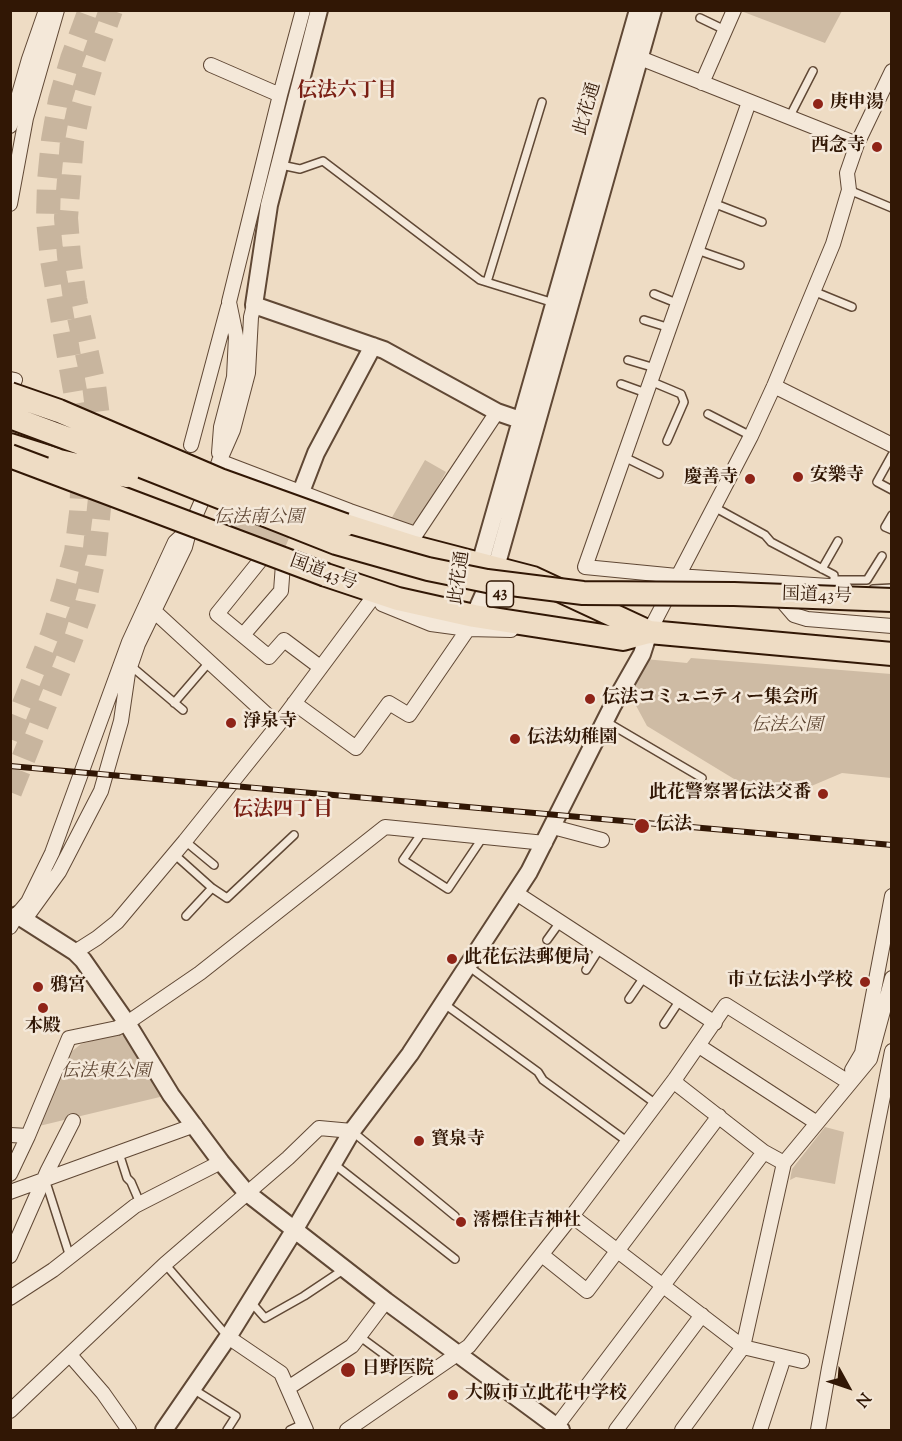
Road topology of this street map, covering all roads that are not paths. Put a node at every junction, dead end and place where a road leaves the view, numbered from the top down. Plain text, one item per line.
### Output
1 (46, 10) edge
2 (57, 10) edge
3 (303, 10) edge
4 (319, 10) edge
5 (638, 10) edge
6 (653, 10) edge
7 (734, 10) edge
8 (700, 18) dead end
9 (725, 30) junction
10 (632, 55) junction
11 (211, 65) dead end
12 (813, 72) dead end
13 (891, 72) edge
14 (702, 83) junction
15 (887, 93) edge
16 (280, 94) junction
17 (542, 102) dead end
18 (749, 102) junction
19 (790, 116) junction
20 (10, 126) edge
21 (857, 144) junction
22 (280, 164) junction
23 (849, 190) junction
24 (713, 203) junction
25 (10, 204) edge
26 (891, 208) edge
27 (762, 222) dead end
28 (697, 250) junction
29 (740, 265) dead end
30 (486, 282) junction
31 (813, 291) junction
32 (654, 294) dead end
33 (229, 302) junction
34 (554, 303) junction
35 (679, 304) junction
36 (254, 305) junction
37 (852, 307) dead end
38 (644, 320) dead end
39 (670, 328) junction
40 (373, 346) junction
41 (628, 360) dead end
42 (650, 381) junction
43 (12, 384) edge
44 (621, 384) dead end
45 (774, 386) junction
46 (10, 405) edge
47 (497, 412) junction
48 (708, 414) dead end
49 (10, 417) edge
50 (528, 423) junction
51 (10, 433) edge
52 (751, 436) junction
53 (668, 441) dead end
54 (10, 445) edge
55 (191, 445) dead end
56 (891, 445) edge
57 (891, 455) edge
58 (10, 456) edge
59 (624, 457) junction
60 (219, 461) junction
61 (129, 469) junction
62 (659, 474) dead end
63 (891, 490) edge
64 (301, 492) junction
65 (714, 507) junction
66 (891, 515) edge
67 (190, 528) junction
68 (891, 530) edge
69 (838, 541) dead end
70 (882, 556) dead end
71 (263, 557) junction
72 (283, 564) junction
73 (488, 566) junction
74 (822, 568) junction
75 (677, 576) junction
76 (767, 583) junction
77 (838, 585) junction
78 (891, 588) edge
79 (370, 600) junction
80 (891, 600) edge
81 (154, 611) junction
82 (891, 614) edge
83 (471, 623) junction
84 (891, 626) edge
85 (649, 633) junction
86 (243, 635) junction
87 (891, 654) edge
88 (131, 666) junction
89 (205, 667) dead end
90 (320, 667) junction
91 (174, 703) junction
92 (294, 703) junction
93 (183, 710) dead end
94 (605, 721) junction
95 (278, 725) junction
96 (702, 778) dead end
97 (553, 827) junction
98 (423, 831) junction
99 (294, 835) dead end
100 (483, 837) junction
101 (602, 840) dead end
102 (185, 841) junction
103 (545, 843) junction
104 (174, 854) junction
105 (214, 865) dead end
106 (212, 888) junction
107 (516, 893) junction
108 (891, 896) edge
109 (186, 916) dead end
110 (15, 917) edge
111 (560, 922) junction
112 (547, 940) dead end
113 (600, 948) junction
114 (75, 952) junction
115 (468, 966) junction
116 (586, 970) dead end
117 (644, 977) junction
118 (891, 978) edge
119 (629, 999) dead end
120 (680, 1000) junction
121 (443, 1003) junction
122 (127, 1023) junction
123 (715, 1023) junction
124 (664, 1024) dead end
125 (699, 1046) junction
126 (891, 1051) edge
127 (675, 1079) junction
128 (854, 1079) junction
129 (656, 1104) junction
130 (719, 1116) junction
131 (73, 1122) dead end
132 (817, 1123) junction
133 (195, 1125) junction
134 (352, 1131) junction
135 (10, 1135) edge
136 (28, 1136) junction
137 (628, 1142) junction
138 (764, 1152) junction
139 (119, 1153) junction
140 (221, 1162) junction
141 (333, 1163) junction
142 (784, 1163) junction
143 (10, 1174) edge
144 (45, 1179) junction
145 (10, 1192) edge
146 (246, 1192) junction
147 (140, 1203) junction
148 (455, 1216) dead end
149 (572, 1216) junction
150 (295, 1229) junction
151 (618, 1251) junction
152 (542, 1255) junction
153 (10, 1256) edge
154 (70, 1257) junction
155 (455, 1259) dead end
156 (165, 1264) junction
157 (345, 1269) junction
158 (662, 1285) junction
159 (10, 1298) edge
160 (250, 1300) junction
161 (386, 1300) junction
162 (702, 1316) junction
163 (359, 1336) junction
164 (228, 1337) junction
165 (743, 1347) junction
166 (458, 1354) junction
167 (70, 1356) junction
168 (784, 1357) junction
169 (393, 1361) dead end
170 (802, 1361) dead end
171 (288, 1388) junction
172 (193, 1389) junction
173 (10, 1411) edge
174 (299, 1428) edge
175 (559, 1429) edge
176 (129, 1431) edge
177 (164, 1431) edge
178 (227, 1431) edge
179 (347, 1431) edge
180 (616, 1431) edge
181 (682, 1431) edge
182 (760, 1431) edge
183 (818, 1431) edge

1 - 20 street
2 - 25 street
3 - 16 street
4 - 22 street
5 - 10 street, 此花通
6 - 10 street, 此花通
7 - 9 street
8 - 9 lane
9 - 14 street
10 - 14 street
10 - 34 street, 此花通
10 - 50 street, 此花通
11 - 16 street
12 - 19 lane
13 - 15 street
14 - 18 street
15 - 21 street
16 - 33 street
17 - 30 lane
18 - 19 street
18 - 24 street
19 - 21 street
21 - 23 street
22 - 30 lane
22 - 36 street
23 - 26 lane
23 - 31 street
24 - 27 lane
24 - 28 street
28 - 29 lane
28 - 35 street
30 - 34 lane
31 - 37 lane
31 - 45 street
32 - 35 lane
33 - 55 street
33 - 60 street
34 - 50 street, 此花通
35 - 39 street
36 - 40 street
36 - 60 street
38 - 39 lane
39 - 42 street
40 - 47 street
40 - 64 street
41 - 42 lane
42 - 44 lane
42 - 53 lane
42 - 59 street
43 - 73 highway, 国道43号 / 43, bridge
45 - 52 street
45 - 56 street
46 - 61 highway, 43, bridge
47 - 50 street
47 - 64 street
48 - 52 lane
49 - 61 highway, 国道43号 / 43, bridge
50 - 73 street, 此花通
51 - 61 highway, 国道43号 / 43, bridge
52 - 65 street
54 - 61 highway, bridge
57 - 63 lane
58 - 83 highway, 国道43号 / 43, bridge
59 - 62 lane
59 - 75 street
60 - 64 street
60 - 67 street
61 - 80 highway, 国道43号 / 43, bridge
61 - 82 highway, 国道43号 / 43
65 - 74 lane
65 - 75 street
66 - 68 lane
67 - 71 street
67 - 81 street
67 - 110 street
69 - 74 lane
70 - 77 lane
71 - 72 street
71 - 86 street
72 - 79 street
72 - 86 street
73 - 83 street, 此花通
73 - 85 highway, 国道43号 / 43
74 - 77 lane
75 - 76 street
75 - 85 street
76 - 77 street
76 - 84 street
77 - 78 lane
79 - 83 street
79 - 90 street
81 - 88 street
81 - 95 street
83 - 85 highway, 国道43号 / 43
83 - 92 street
85 - 87 highway, 国道43号 / 43
85 - 94 street
86 - 90 street
88 - 91 lane
88 - 110 street
89 - 91 lane
90 - 92 street
91 - 93 lane
92 - 95 street
94 - 96 lane
94 - 97 street
95 - 102 street
97 - 101 street
97 - 103 street
98 - 100 street
98 - 100 lane
98 - 122 street
99 - 106 lane
100 - 103 street
102 - 104 street
102 - 105 lane
103 - 107 street
104 - 106 lane
104 - 114 street
106 - 109 lane
107 - 111 street
107 - 115 street
108 - 128 street
110 - 114 street
111 - 112 lane
111 - 113 street
113 - 116 lane
113 - 117 street
114 - 122 street
115 - 121 street
115 - 129 lane
117 - 119 lane
117 - 120 street
118 - 128 street
120 - 123 street
120 - 124 lane
121 - 134 street
121 - 137 lane
122 - 133 street
122 - 136 street
123 - 125 street
123 - 128 street
125 - 127 street
125 - 132 street
126 - 183 street
127 - 129 street
127 - 130 street
128 - 132 street
129 - 137 street
130 - 138 street
130 - 151 street
131 - 144 street
132 - 142 street
133 - 139 street
133 - 140 street
134 - 141 street
134 - 146 street
134 - 148 lane
135 - 136 street
136 - 143 street
137 - 149 street
138 - 142 street
138 - 158 street
139 - 144 street
139 - 147 lane
140 - 146 street
140 - 147 street
141 - 150 street
141 - 155 lane
142 - 165 street
144 - 145 street
144 - 153 street
144 - 154 lane
146 - 150 street
146 - 156 street
147 - 154 street
149 - 151 street
149 - 152 street
150 - 157 street
150 - 160 street
151 - 152 street
151 - 158 street
152 - 166 street
154 - 159 street
156 - 164 lane
156 - 167 street
157 - 160 lane
157 - 161 street
158 - 162 street
158 - 175 street
160 - 164 street
161 - 163 street
161 - 166 street
162 - 165 street
162 - 180 street
163 - 169 lane
163 - 171 street
164 - 171 street
164 - 172 street
165 - 168 street
165 - 181 street
166 - 175 street
166 - 179 street
167 - 173 street
167 - 176 street
168 - 170 street
168 - 182 street
171 - 174 street
172 - 177 street
172 - 178 lane

